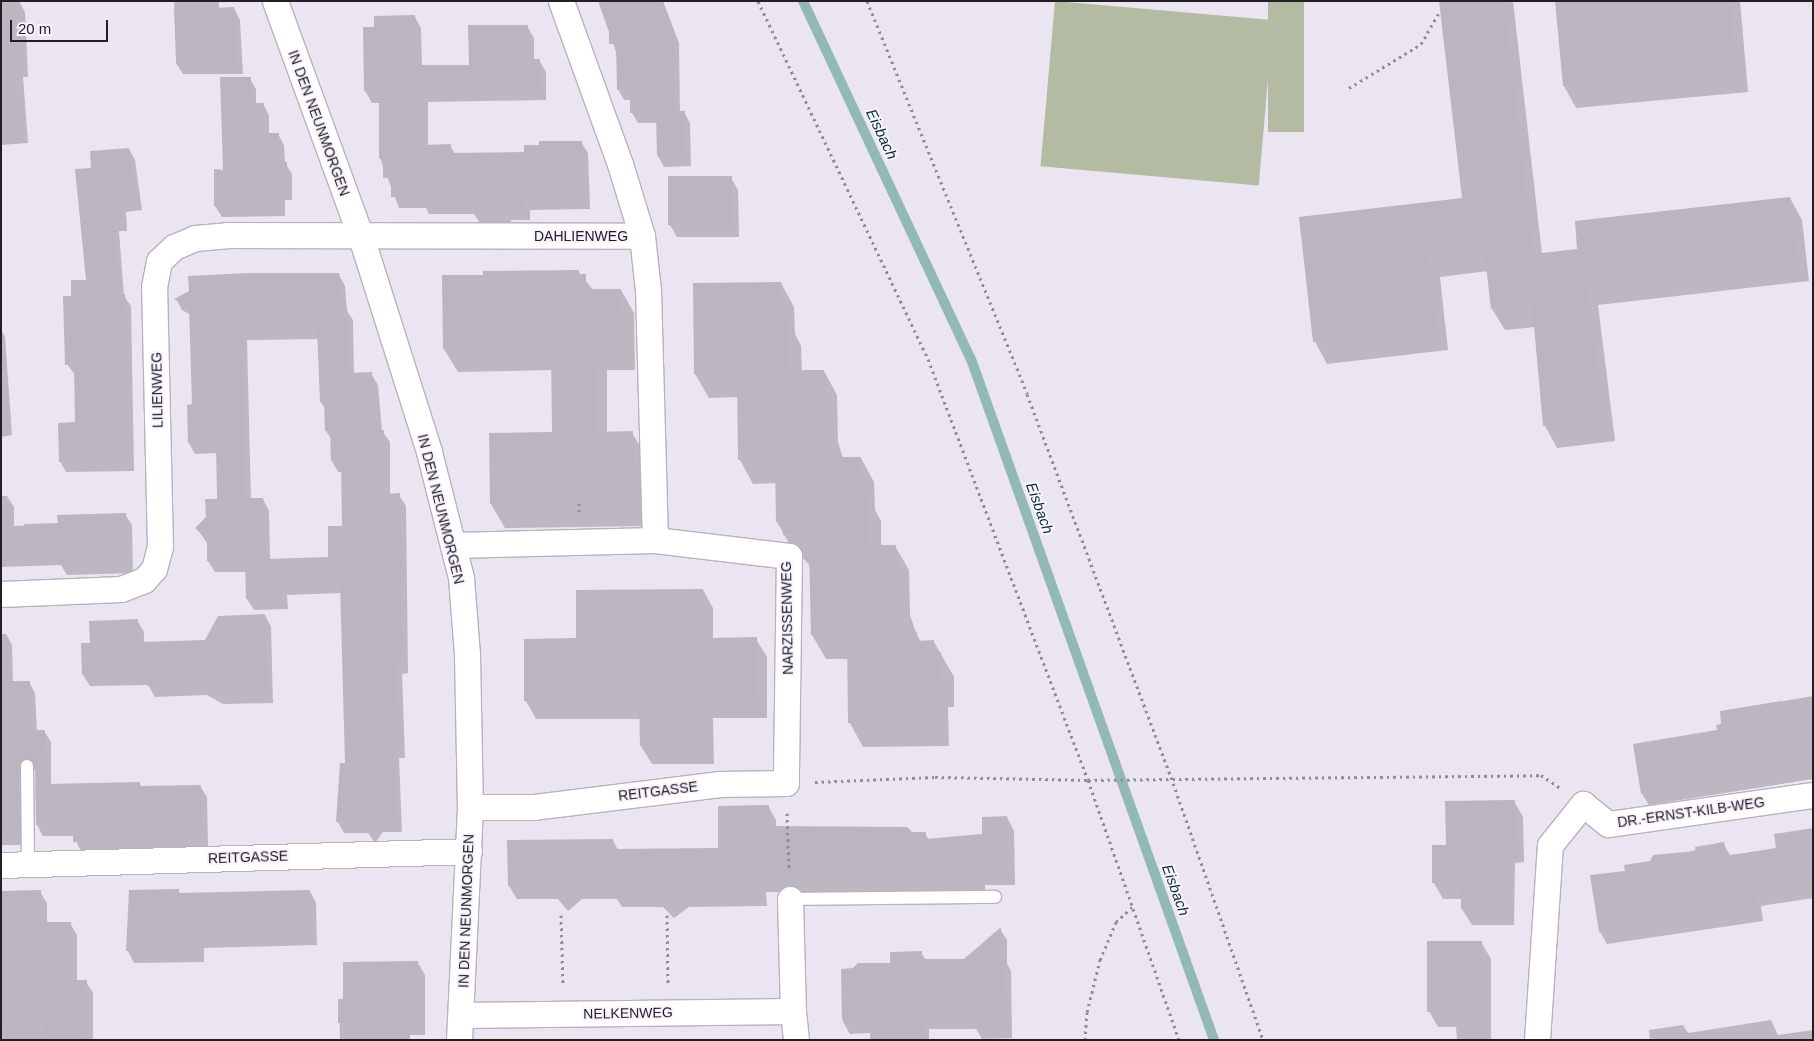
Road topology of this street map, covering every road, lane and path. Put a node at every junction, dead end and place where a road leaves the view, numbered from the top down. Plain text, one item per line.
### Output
1 (275, 1) edge
2 (561, 1) edge
3 (758, 1) edge
4 (867, 1) edge
5 (1440, 11) dead end
6 (1349, 88) dead end
7 (642, 236) junction
8 (361, 237) junction
9 (655, 540) junction
10 (453, 545) junction
11 (1, 594) edge
12 (27, 766) dead end
13 (1171, 777) junction
14 (1088, 780) junction
15 (786, 783) junction
16 (1813, 794) edge
17 (1583, 804) junction
18 (470, 807) junction
19 (469, 851) junction
20 (28, 864) junction
21 (1, 865) edge
22 (995, 897) dead end
23 (790, 899) junction
24 (1132, 907) junction
25 (561, 915) dead end
26 (667, 915) dead end
27 (793, 1011) junction
28 (669, 1013) junction
29 (564, 1014) junction
30 (462, 1015) junction
31 (459, 1040) edge
32 (796, 1040) edge
33 (1085, 1040) edge
34 (1179, 1040) edge
35 (1263, 1040) edge
36 (1537, 1040) edge

1 - 8 street, IN DEN NEUNMORGEN
2 - 7 street, DAHLIENWEG
3 - 14 path
4 - 13 path
5 - 6 path
7 - 8 street, DAHLIENWEG
7 - 9 street
8 - 10 street, IN DEN NEUNMORGEN
8 - 11 street, LILIENWEG
9 - 10 street, NARZISSENWEG
9 - 15 street, NARZISSENWEG
10 - 18 street, IN DEN NEUNMORGEN
12 - 20 lane
13 - 14 path
13 - 17 path
13 - 35 path
14 - 15 path
14 - 24 path
15 - 18 street, REITGASSE
15 - 23 path
16 - 17 street, DR.-ERNST-KILB-WEG
17 - 36 street
18 - 19 street, IN DEN NEUNMORGEN
19 - 20 street, REITGASSE
19 - 30 street, IN DEN NEUNMORGEN
20 - 21 street, REITGASSE
22 - 23 lane
23 - 27 street
24 - 33 path
24 - 34 path
25 - 29 path
26 - 28 path
27 - 28 street, NELKENWEG
27 - 32 street
28 - 29 street, NELKENWEG
29 - 30 street, NELKENWEG
30 - 31 street, IN DEN NEUNMORGEN

